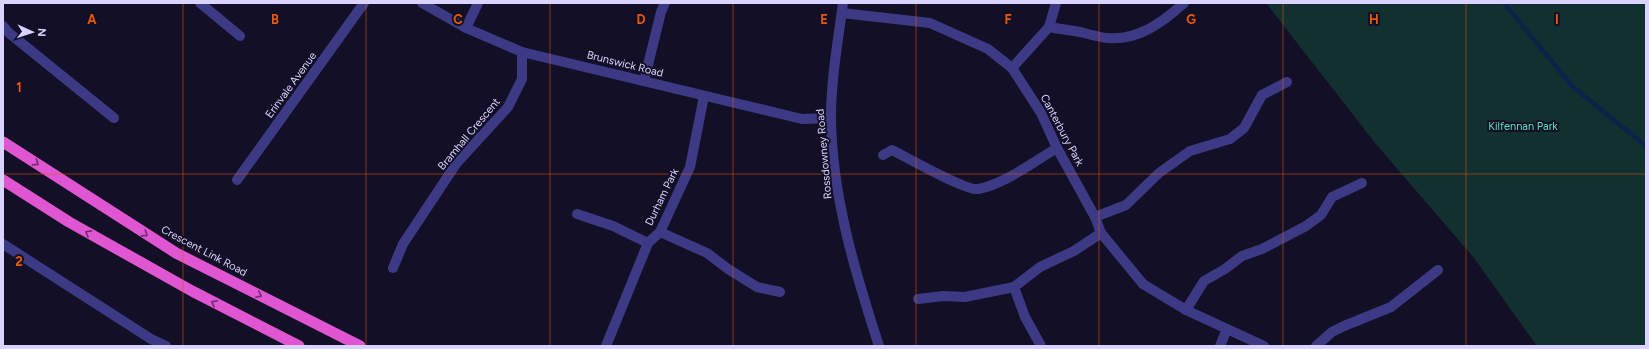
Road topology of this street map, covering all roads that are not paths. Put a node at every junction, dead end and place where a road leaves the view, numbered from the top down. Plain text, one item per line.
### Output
1 (200, 3) edge
2 (364, 3) edge
3 (422, 3) edge
4 (478, 3) edge
5 (665, 3) edge
6 (1056, 3) edge
7 (1184, 3) edge
8 (842, 8) edge
9 (3, 26) edge
10 (1049, 27) junction
11 (466, 28) junction
12 (240, 36) dead end
13 (522, 52) junction
14 (1012, 68) junction
15 (644, 81) junction
16 (1287, 82) dead end
17 (704, 96) junction
18 (114, 118) dead end
19 (831, 118) junction
20 (3, 142) edge
21 (1057, 148) junction
22 (883, 155) dead end
23 (3, 180) edge
24 (237, 180) dead end
25 (1362, 183) dead end
26 (577, 214) dead end
27 (1095, 217) junction
28 (660, 232) junction
29 (1101, 233) junction
30 (648, 243) junction
31 (3, 244) edge
32 (394, 268) dead end
33 (1438, 270) dead end
34 (1014, 287) junction
35 (780, 292) dead end
36 (918, 299) dead end
37 (1186, 310) junction
38 (1227, 329) junction
39 (148, 342) edge
40 (166, 346) edge
41 (299, 346) edge
42 (360, 346) edge
43 (606, 346) edge
44 (879, 346) edge
45 (1041, 346) edge
46 (1220, 346) edge
47 (1264, 346) edge
48 (1316, 346) edge

1 - 12 street
2 - 24 street, Erinvale Avenue
3 - 11 street, Brunswick Road
4 - 11 street
5 - 15 street
6 - 10 street
7 - 10 street
8 - 14 street, Canterbury Park
8 - 19 street, Rossdowney Road
9 - 18 street
10 - 14 street
11 - 13 street, Brunswick Road
13 - 15 street, Brunswick Road
13 - 32 street, Bramhall Crescent
14 - 21 street, Canterbury Park
15 - 17 street, Brunswick Road
16 - 27 street
17 - 19 street, Brunswick Road
17 - 28 street, Durham Park
19 - 44 street, Rossdowney Road
20 -> 42 highway, Crescent Link Road
21 - 22 street
21 - 27 street, Canterbury Park
41 -> 23 highway
25 - 37 street
26 - 30 street
27 - 29 street, Canterbury Park
28 - 30 street, Durham Park
28 - 35 street
29 - 34 street
29 - 37 street, Canterbury Park
30 - 43 street, Durham Park
31 - 39 street
33 - 48 street
34 - 36 street
34 - 45 street
37 - 38 street, Canterbury Park
38 - 46 street
38 - 47 street, Canterbury Park
39 - 40 street

